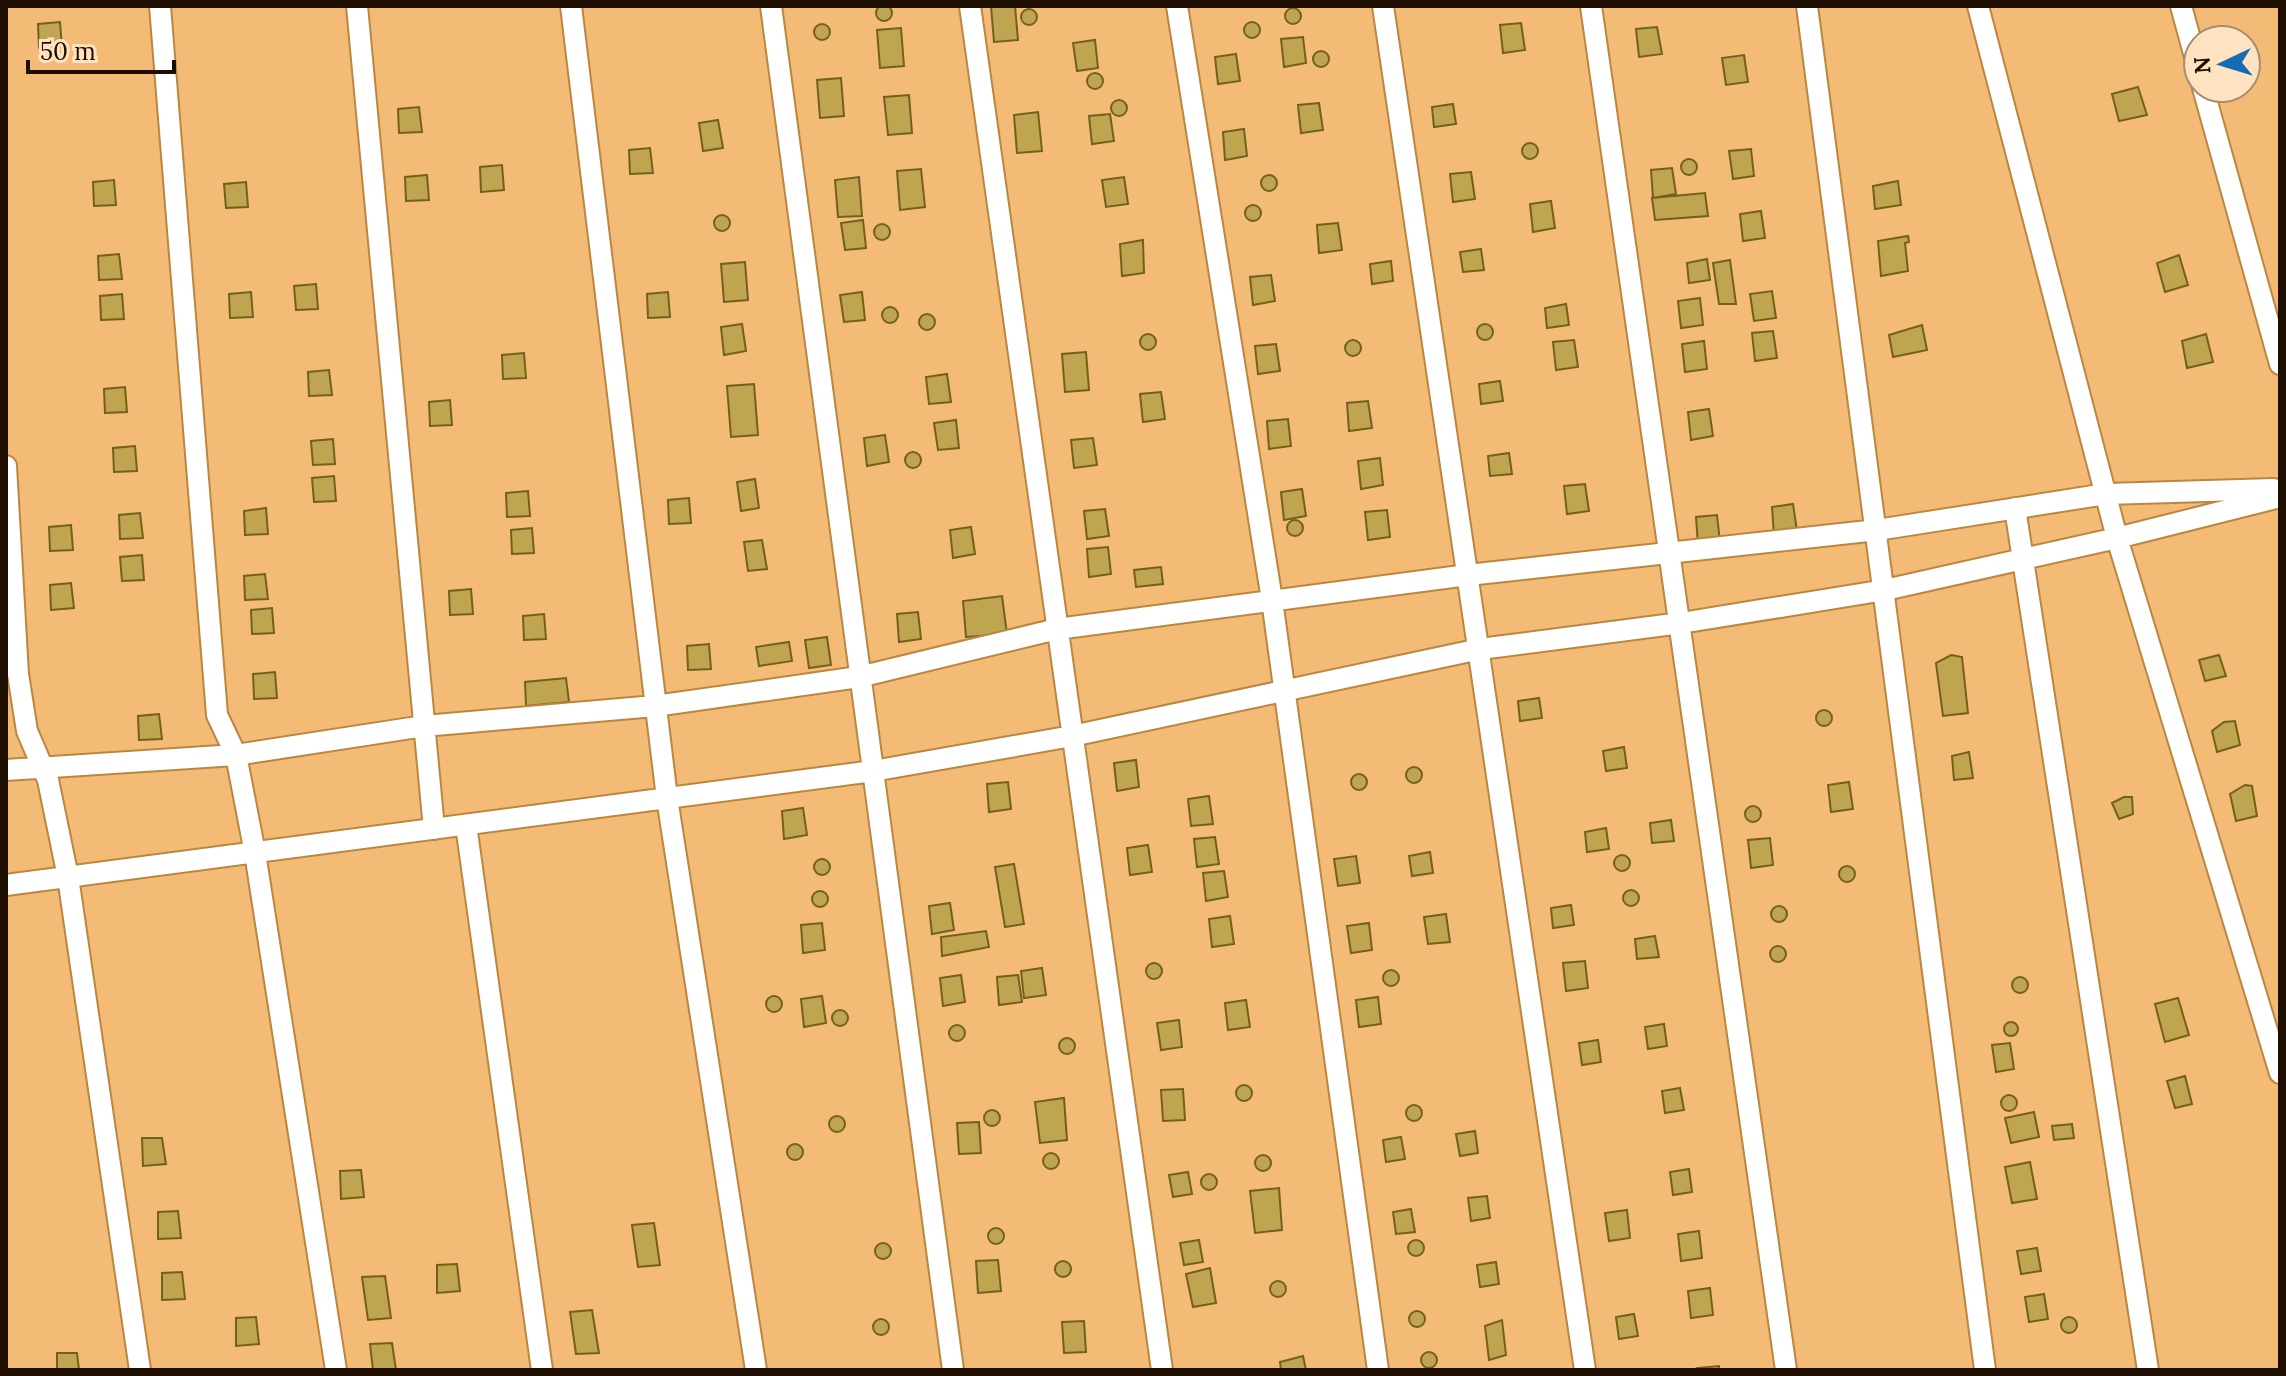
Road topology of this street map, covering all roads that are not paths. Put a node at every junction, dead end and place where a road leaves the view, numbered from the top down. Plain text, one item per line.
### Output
1 (160, 6) edge
2 (357, 6) edge
3 (571, 6) edge
4 (771, 6) edge
5 (970, 6) edge
6 (1177, 6) edge
7 (1383, 6) edge
8 (1591, 6) edge
9 (1807, 6) edge
10 (1978, 6) edge
11 (2207, 104) edge
12 (2280, 364) edge
13 (6, 466) edge
14 (2280, 489) edge
15 (2106, 494) junction
16 (2280, 497) edge
17 (2015, 508) junction
18 (1877, 530) junction
19 (2117, 538) junction
20 (1670, 551) junction
21 (2021, 558) junction
22 (1468, 575) junction
23 (1885, 590) junction
24 (1272, 600) junction
25 (1681, 623) junction
26 (1057, 629) junction
27 (1480, 649) junction
28 (859, 677) junction
29 (1285, 690) junction
30 (655, 706) junction
31 (424, 726) junction
32 (1072, 736) junction
33 (236, 755) junction
34 (43, 768) junction
35 (6, 770) edge
36 (873, 771) junction
37 (667, 798) junction
38 (466, 825) junction
39 (434, 829) junction
40 (255, 853) junction
41 (68, 877) junction
42 (6, 885) edge
43 (2280, 1073) edge
44 (140, 1370) edge
45 (336, 1370) edge
46 (542, 1370) edge
47 (756, 1370) edge
48 (953, 1370) edge
49 (1162, 1370) edge
50 (1378, 1370) edge
51 (1585, 1370) edge
52 (1786, 1370) edge
53 (1985, 1370) edge
54 (2148, 1370) edge

1 - 33 street
2 - 31 street
3 - 30 street
4 - 28 street
5 - 26 street
6 - 24 street
7 - 22 street
8 - 20 street
9 - 18 street
10 - 15 street
11 - 12 street
13 - 34 street
14 - 15 street
15 - 17 street
15 - 19 street
16 - 19 street
17 - 18 street
17 - 21 street
18 - 20 street
18 - 23 street
19 - 21 street
19 - 43 street
20 - 22 street
20 - 25 street
21 - 23 street
21 - 54 street
22 - 24 street
22 - 27 street
23 - 25 street
23 - 53 street
24 - 26 street
24 - 29 street
25 - 27 street
25 - 52 street
26 - 28 street
26 - 32 street
27 - 29 street
27 - 51 street
28 - 30 street
28 - 36 street
29 - 32 street
29 - 50 street
30 - 31 street
30 - 37 street
31 - 33 street
31 - 39 street
32 - 36 street
32 - 49 street
33 - 34 street
33 - 40 street
34 - 35 street
34 - 41 street
36 - 37 street
36 - 48 street
37 - 38 street
37 - 47 street
38 - 39 street
38 - 46 street
39 - 40 street
40 - 41 street
40 - 45 street
41 - 42 street
41 - 44 street

